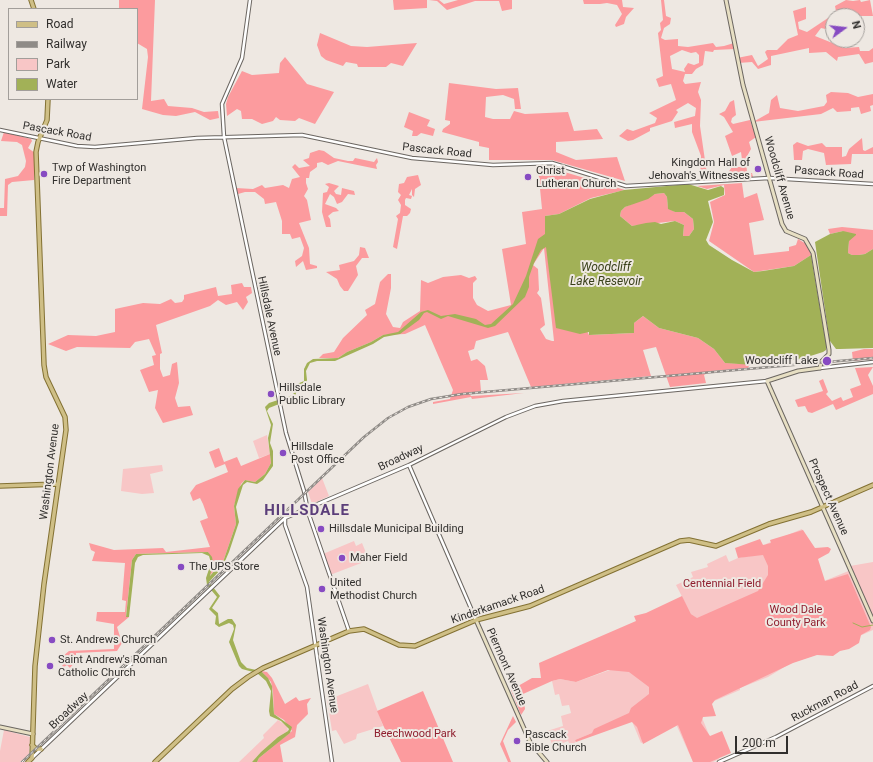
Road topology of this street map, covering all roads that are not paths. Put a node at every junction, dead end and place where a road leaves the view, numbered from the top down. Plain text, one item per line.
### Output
1 (250, 0) edge
2 (726, 0) edge
3 (48, 100) edge
4 (0, 130) edge
5 (224, 137) junction
6 (40, 138) junction
7 (769, 178) junction
8 (873, 184) edge
9 (873, 362) edge
10 (820, 368) junction
11 (767, 381) junction
12 (409, 465) junction
13 (58, 484) junction
14 (873, 485) edge
15 (0, 486) edge
16 (822, 506) junction
17 (308, 508) junction
18 (281, 514) dead end
19 (290, 516) junction
20 (285, 518) junction
21 (279, 523) junction
22 (285, 525) junction
23 (476, 620) junction
24 (873, 621) edge
25 (349, 631) junction
26 (315, 646) junction
27 (873, 686) edge
28 (0, 727) edge
29 (33, 734) junction
30 (32, 745) junction
31 (42, 749) junction
32 (32, 760) edge
33 (28, 762) edge
34 (155, 762) edge
35 (332, 762) edge
36 (547, 762) edge
37 (719, 762) edge

1 - 5 street, Hillsdale Avenue
2 - 7 main road, Woodcliff Avenue
3 - 6 main road, Washington Avenue
4 - 6 street, Pascack Road
5 - 6 street, Pascack Road
5 - 7 street, Pascack Road
5 - 17 street, Hillsdale Avenue
6 - 13 main road, Washington Avenue
7 - 8 street, Pascack Road
7 - 10 main road, Woodcliff Avenue
9 - 10 street, Broadway
10 - 11 main road, Broadway
11 - 12 street, Broadway
11 - 16 main road, Prospect Avenue
12 - 17 street, Broadway
12 - 23 street, Piermont Avenue
13 - 15 main road
13 - 29 main road, Washington Avenue
14 - 16 main road, Kinderkamack Road
16 - 23 main road, Kinderkamack Road
16 - 24 main road, Prospect Avenue
17 - 19 street, Broadway
17 - 25 street, Hillsdale Avenue
18 - 19 street
19 - 20 street, Broadway
20 - 21 street, Broadway
20 - 22 street, Washington Avenue
21 - 22 street
21 - 31 street, Broadway
22 - 26 street, Washington Avenue
23 - 25 main road, Kinderkamack Road
23 - 36 main road, Piermont Avenue
25 - 26 main road, Kinderkamack Road
26 - 34 main road, Kinderkamack Road
26 - 35 street, Washington Avenue
27 - 37 street, Ruckman Road
28 - 29 main road
29 - 30 main road, Washington Avenue
30 - 31 main road
30 - 32 main road, Washington Avenue
31 - 32 street, Broadway
32 - 33 main road, Broadway

